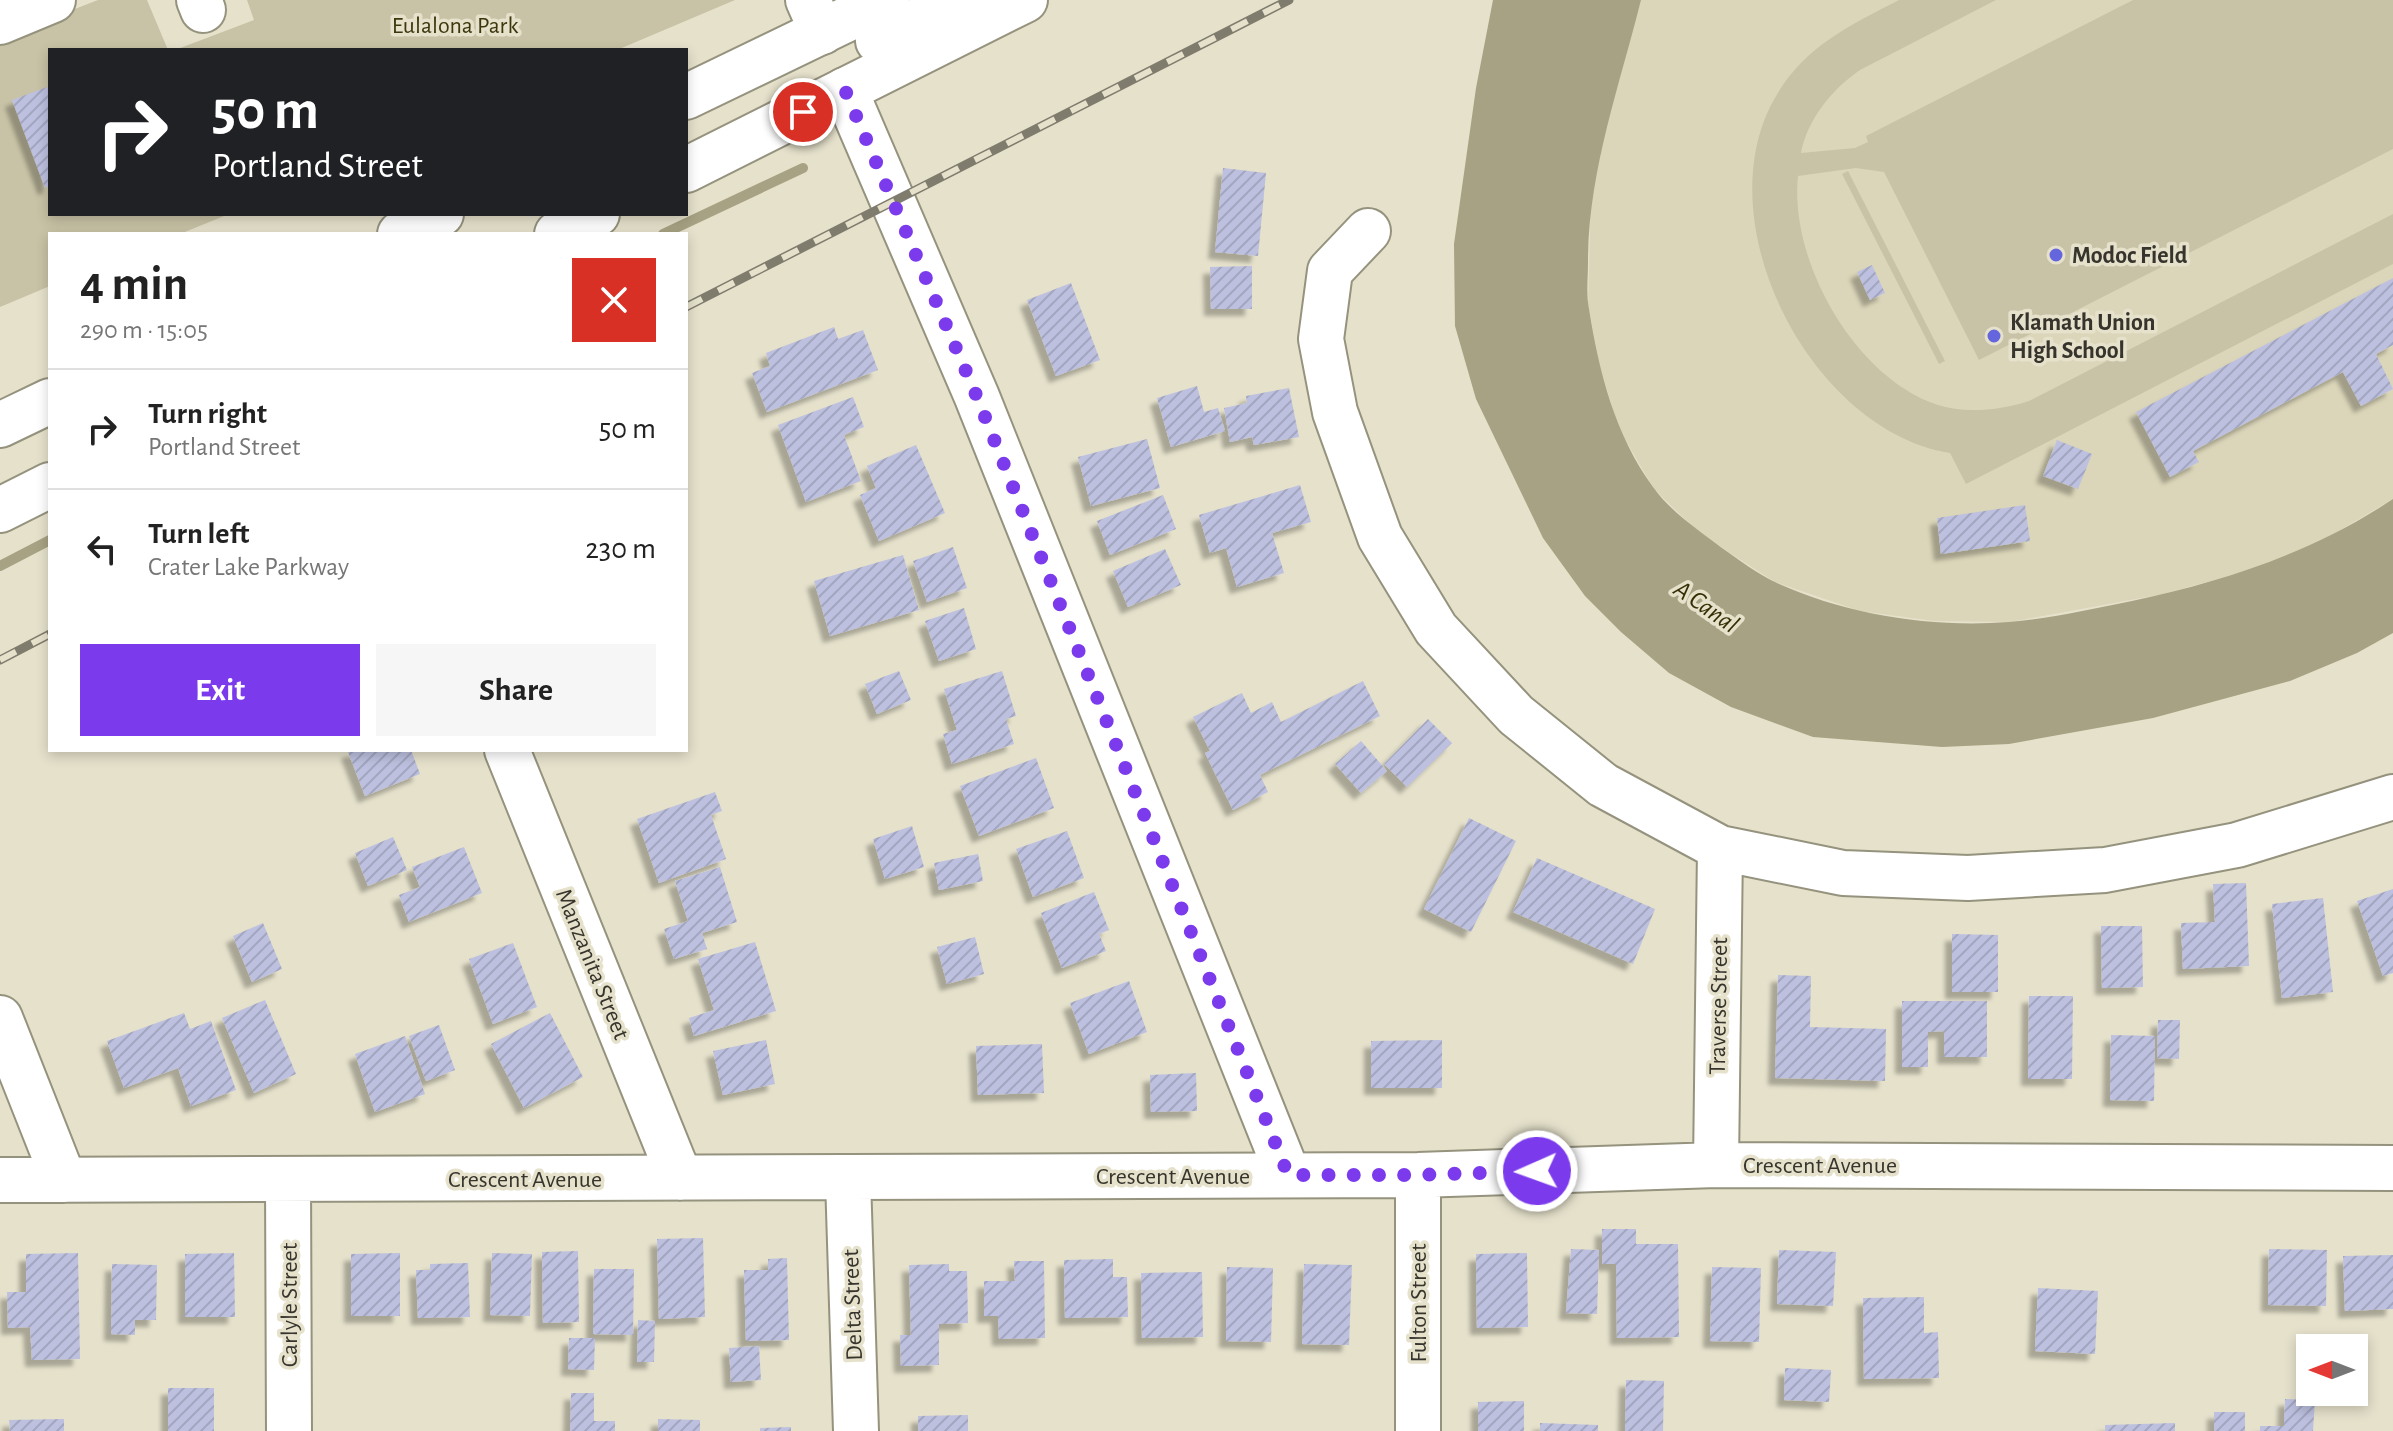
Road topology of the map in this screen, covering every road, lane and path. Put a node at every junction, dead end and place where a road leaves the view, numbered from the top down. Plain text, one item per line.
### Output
1 (53, 0) edge
2 (887, 0) edge
3 (958, 0) edge
4 (1025, 0) edge
5 (815, 16) edge
6 (0, 22) edge
7 (845, 90) junction
8 (688, 96) edge
9 (688, 169) edge
10 (437, 216) edge
11 (593, 216) edge
12 (1368, 231) dead end
13 (404, 232) edge
14 (561, 232) edge
15 (48, 402) edge
16 (0, 425) edge
17 (48, 486) edge
18 (0, 510) edge
19 (508, 752) edge
20 (2393, 797) edge
21 (1720, 848) junction
22 (0, 1018) edge
23 (1716, 1165) junction
24 (2393, 1168) edge
25 (1288, 1175) junction
26 (1418, 1175) junction
27 (680, 1178) junction
28 (288, 1179) junction
29 (848, 1179) junction
30 (0, 1180) edge
31 (64, 1180) junction
32 (289, 1431) edge
33 (856, 1431) edge
34 (1418, 1431) edge

1 - 6 street
2 - 5 street
3 - 7 street
4 - 7 street
5 - 8 street
7 - 9 street
7 - 25 street
10 - 13 street
11 - 14 street
12 - 21 street
15 - 16 street
17 - 18 street
19 - 27 street, Manzanita Street
20 - 21 street
21 - 23 street, Traverse Street
22 - 31 street
23 - 24 street, Crescent Avenue
23 - 26 street, Crescent Avenue
25 - 26 street, Crescent Avenue
25 - 29 street, Crescent Avenue
26 - 34 street, Fulton Street
27 - 28 street, Crescent Avenue
27 - 29 street, Crescent Avenue
28 - 31 street, Crescent Avenue
28 - 32 street, Carlyle Street
29 - 33 street, Delta Street
30 - 31 street, Crescent Avenue

